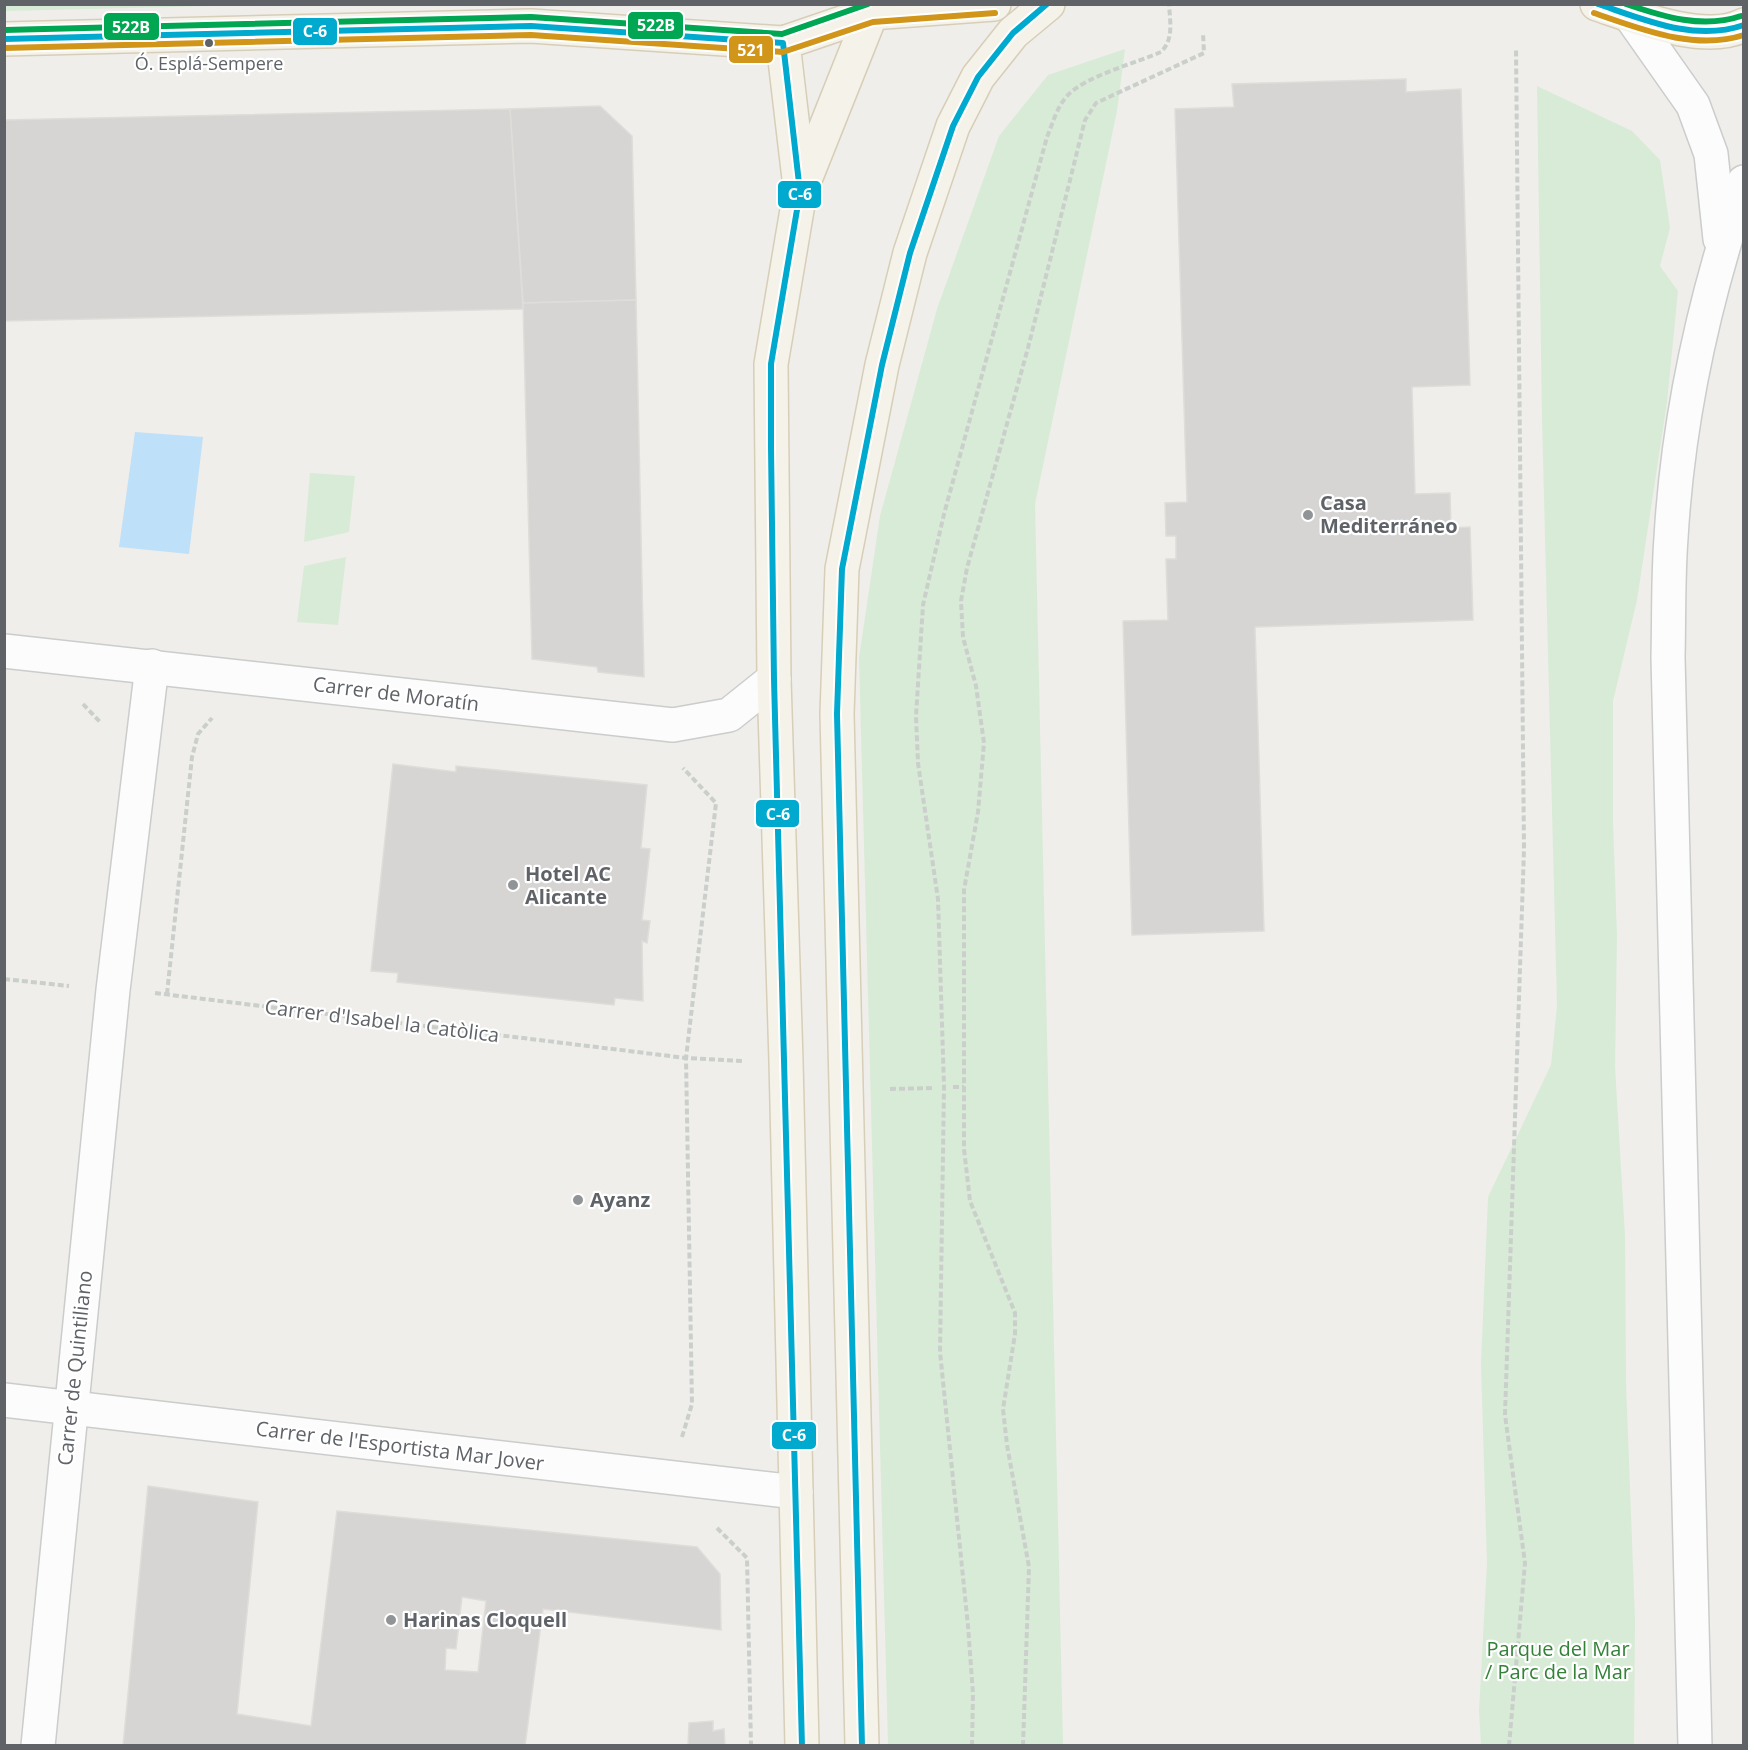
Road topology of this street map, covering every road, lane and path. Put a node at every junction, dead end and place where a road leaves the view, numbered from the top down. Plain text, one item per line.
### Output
1 (994, 4) edge
2 (1048, 4) edge
3 (1169, 4) edge
4 (1597, 4) edge
5 (873, 9) edge
6 (1629, 14) junction
7 (1743, 25) edge
8 (1203, 33) dead end
9 (4, 39) edge
10 (783, 43) junction
11 (1516, 48) dead end
12 (1743, 182) edge
13 (800, 192) junction
14 (1721, 250) junction
15 (4, 651) edge
16 (152, 666) junction
17 (774, 679) junction
18 (81, 702) dead end
19 (218, 711) dead end
20 (101, 730) dead end
21 (680, 765) dead end
22 (4, 979) edge
23 (113, 990) junction
24 (167, 994) junction
25 (686, 1058) junction
26 (749, 1062) dead end
27 (953, 1087) dead end
28 (963, 1087) junction
29 (934, 1088) dead end
30 (884, 1089) dead end
31 (4, 1400) edge
32 (71, 1406) junction
33 (669, 1479) junction
34 (796, 1492) junction
35 (716, 1526) dead end
36 (38, 1746) edge
37 (751, 1746) edge
38 (802, 1746) edge
39 (862, 1746) edge
40 (972, 1746) edge
41 (1023, 1746) edge
42 (1509, 1746) edge
43 (1695, 1746) edge

1 - 5 main road
2 - 39 main road
3 - 40 path
4 - 6 main road
5 - 10 main road
5 - 13 main road
6 - 7 main road
6 - 14 street
8 - 28 path
9 - 10 main road
10 - 13 main road
11 - 42 path
12 - 14 street
13 - 17 main road
14 - 43 street
15 - 16 street, Carrer de Moratín
16 - 17 street, Carrer de Moratín
16 - 23 street, Carrer de Quintiliano
17 - 34 main road
18 - 20 path
19 - 24 path
21 - 25 path
22 - 23 path, Carrer d'Isabel la Catòlica
23 - 24 path, Carrer d'Isabel la Catòlica
23 - 32 street, Carrer de Quintiliano
24 - 25 path, Carrer d'Isabel la Catòlica
25 - 26 path, Carrer d'Isabel la Catòlica
25 - 33 path
27 - 28 path
28 - 41 path
29 - 30 path
31 - 32 street, Carrer de l'Esportista Mar Jover
32 - 33 street, Carrer de l'Esportista Mar Jover
32 - 36 street, Carrer de Quintiliano
33 - 34 street, Carrer de l'Esportista Mar Jover
34 - 38 main road
35 - 37 path

